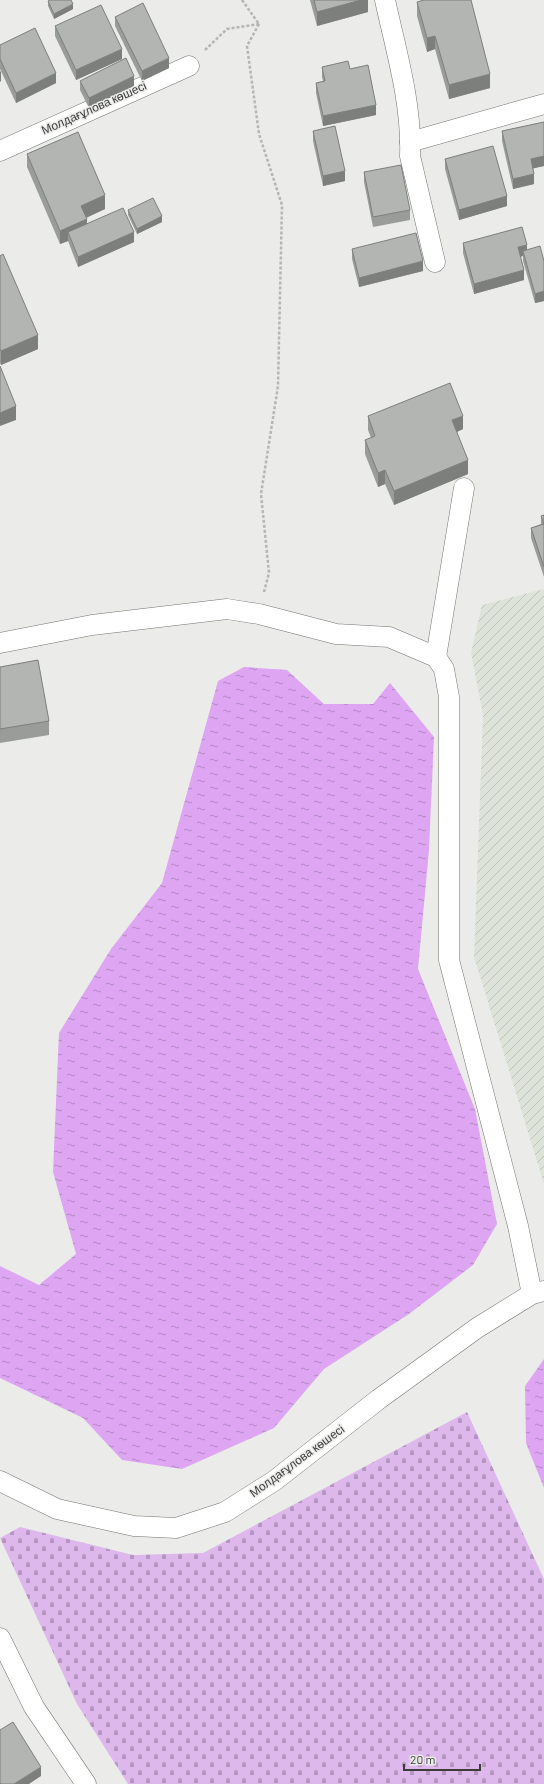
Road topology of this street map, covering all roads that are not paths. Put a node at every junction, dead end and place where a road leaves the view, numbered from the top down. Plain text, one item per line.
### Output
1 (385, 0) edge
2 (189, 66) road end
3 (544, 104) edge
4 (410, 142) junction
5 (0, 151) edge
6 (435, 262) dead end
7 (464, 488) dead end
8 (0, 643) edge
9 (436, 657) junction
10 (538, 1292) edge
11 (0, 1481) edge
12 (22, 1492) junction
13 (0, 1498) edge
14 (0, 1638) edge
15 (86, 1784) edge

1 - 4 street
2 - 5 street, Молдағұлова көшесі
3 - 4 street
4 - 6 street
7 - 9 street
8 - 9 street
9 - 10 street
10 - 12 street, Молдағұлова көшесі
11 - 12 street, Молдағұлова көшесі
12 - 13 street
14 - 15 street

